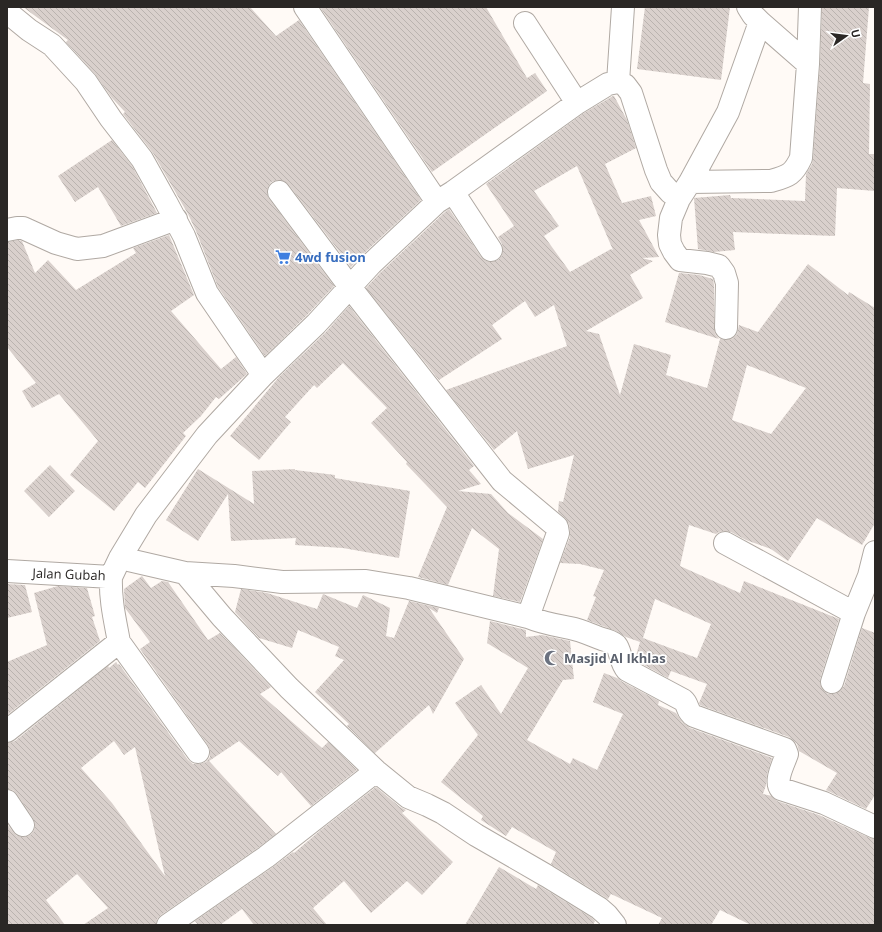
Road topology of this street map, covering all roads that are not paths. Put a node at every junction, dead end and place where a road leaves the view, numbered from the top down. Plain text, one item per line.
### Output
1 (305, 7) edge
2 (623, 7) edge
3 (810, 7) edge
4 (7, 12) edge
5 (754, 14) edge
6 (525, 23) dead end
7 (808, 64) junction
8 (618, 82) junction
9 (577, 103) junction
10 (685, 190) junction
11 (279, 192) dead end
12 (445, 197) junction
13 (176, 219) junction
14 (7, 230) edge
15 (491, 250) dead end
16 (350, 287) junction
17 (726, 328) dead end
18 (263, 375) junction
19 (725, 543) dead end
20 (875, 552) edge
21 (120, 558) junction
22 (7, 571) edge
23 (186, 573) junction
24 (110, 577) junction
25 (872, 578) edge
26 (854, 613) junction
27 (528, 617) junction
28 (119, 642) junction
29 (832, 682) dead end
30 (7, 731) edge
31 (198, 752) dead end
32 (376, 770) junction
33 (7, 801) edge
34 (22, 825) dead end
35 (875, 827) edge
36 (172, 924) edge
37 (615, 925) edge

1 - 12 street
2 - 8 street
3 - 7 street
4 - 13 street
5 - 7 street
5 - 10 street
6 - 9 street
7 - 10 street
8 - 9 street, Jalan Gubah
8 - 10 street
9 - 12 street, Jalan Gubah
10 - 17 street
11 - 16 street
12 - 15 street
12 - 16 street, Jalan Gubah
13 - 14 street
13 - 18 street
16 - 18 street, Jalan Gubah
16 - 27 street
18 - 21 street, Jalan Gubah
19 - 26 street
20 - 25 street
21 - 23 street
21 - 24 street, Jalan Gubah
22 - 24 street, Jalan Gubah
23 - 27 street
23 - 32 street
24 - 28 street
25 - 26 street
26 - 29 street
27 - 35 street
28 - 30 street
28 - 31 street
32 - 36 street
32 - 37 street
33 - 34 street

